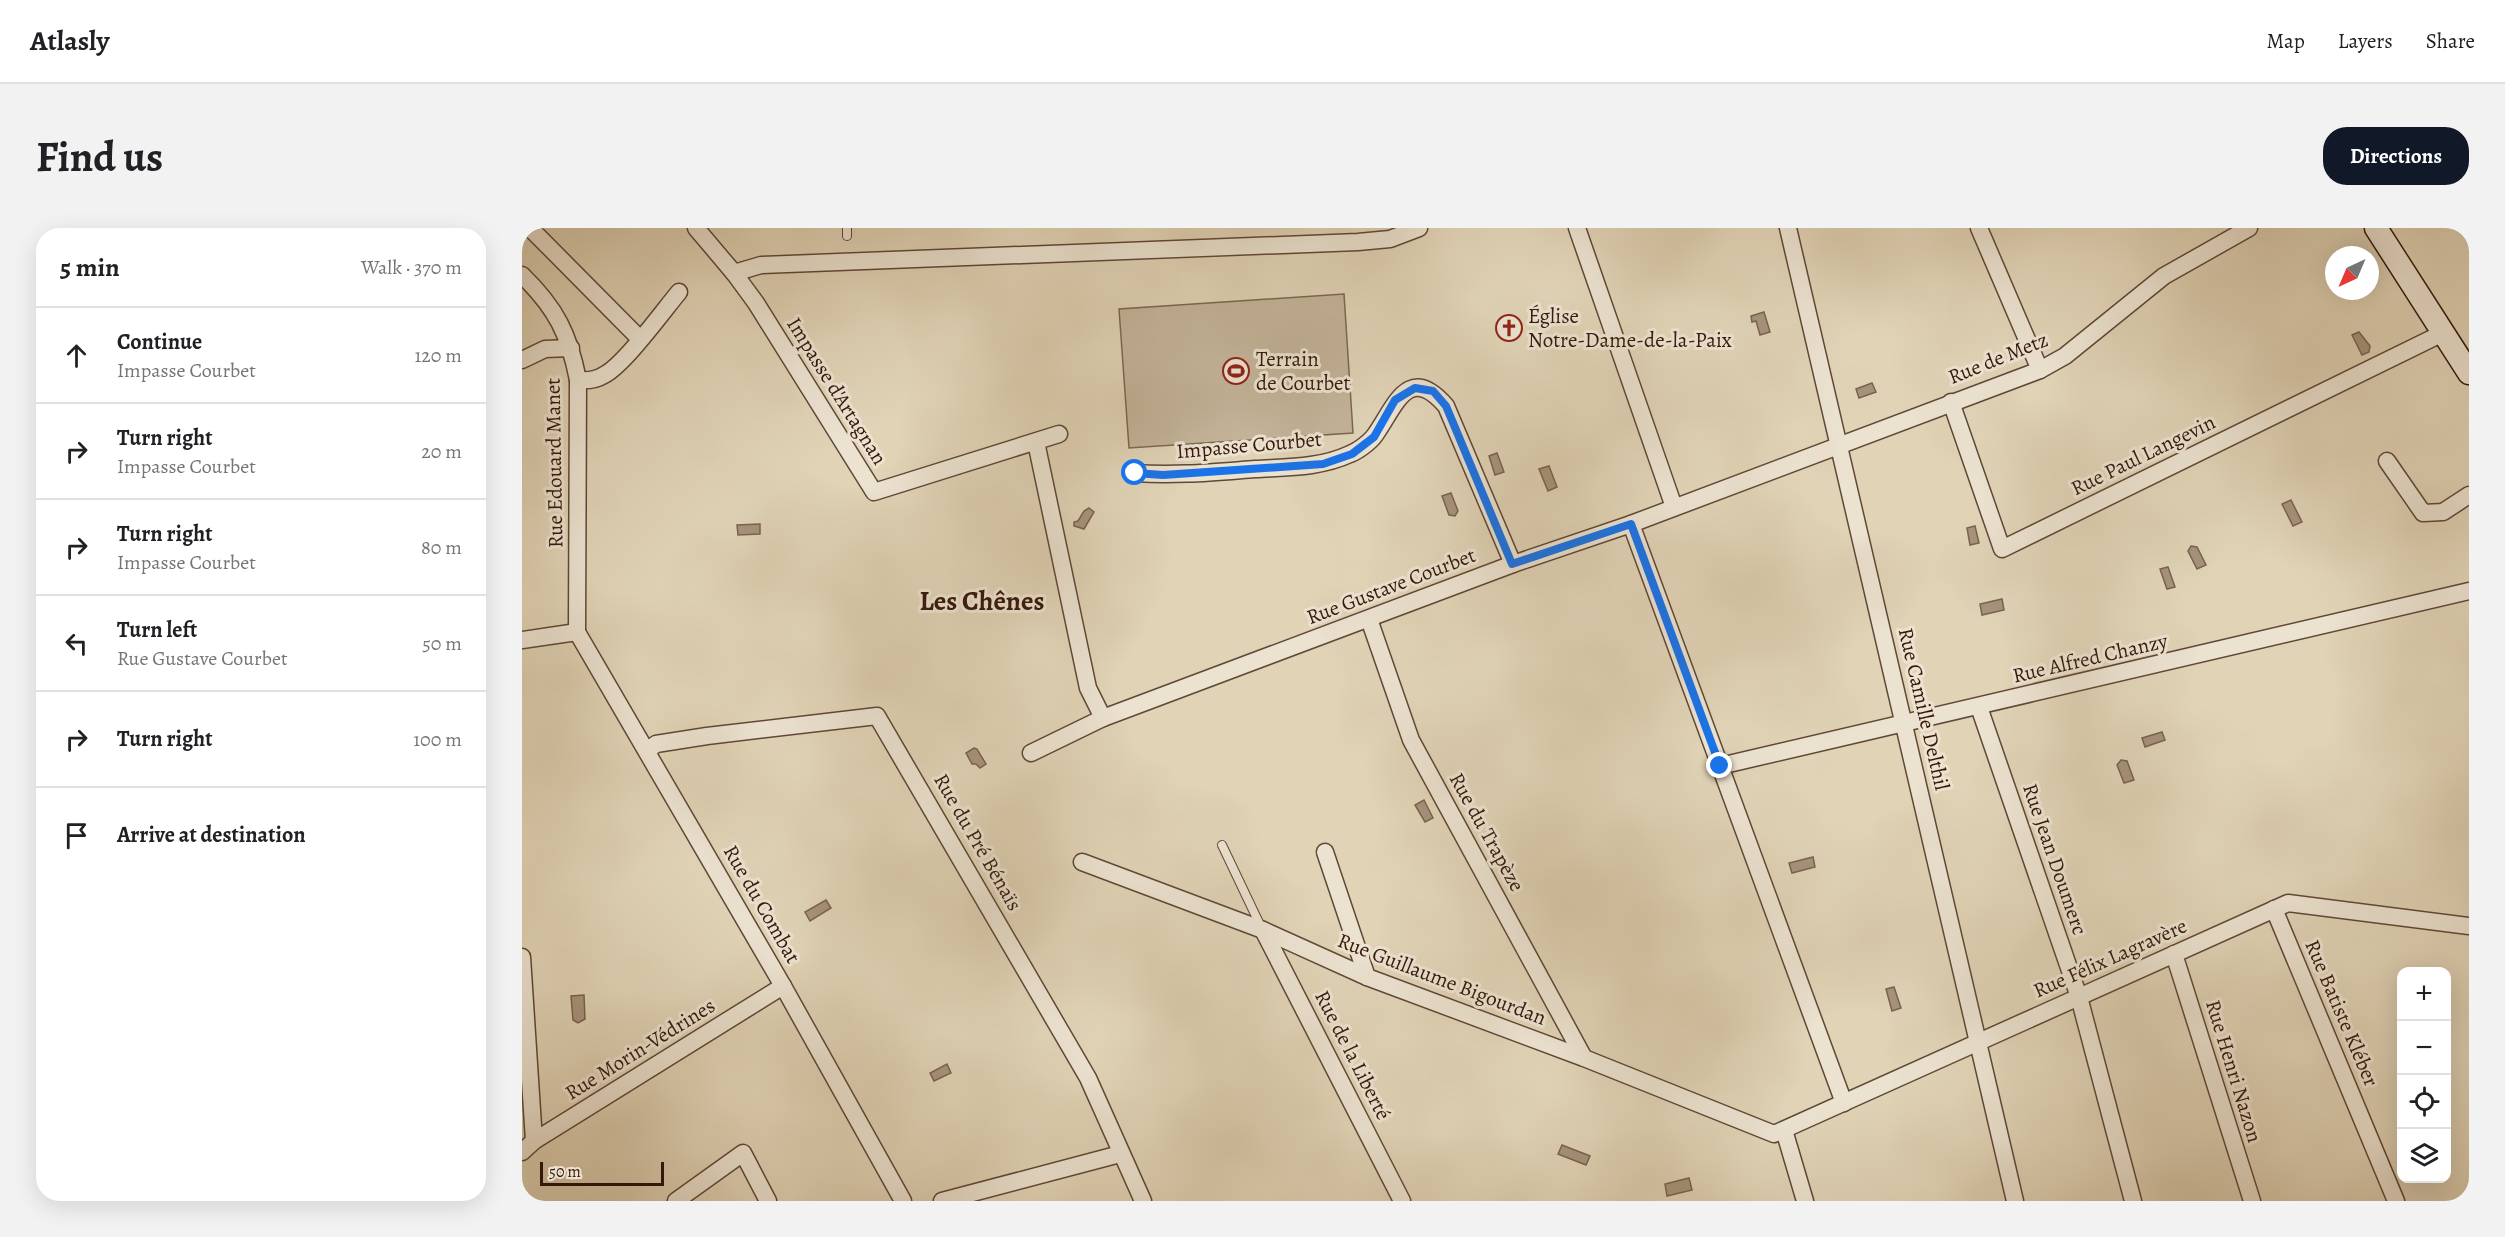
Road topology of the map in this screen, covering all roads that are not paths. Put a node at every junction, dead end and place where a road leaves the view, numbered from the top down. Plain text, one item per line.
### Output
1 (530, 228) edge
2 (696, 228) edge
3 (1419, 228) edge
4 (1577, 228) edge
5 (1788, 228) edge
6 (1979, 228) edge
7 (2249, 228) edge
8 (2376, 228) edge
9 (734, 273) junction
10 (522, 274) edge
11 (679, 292) dead end
12 (2443, 333) junction
13 (640, 339) junction
14 (571, 348) junction
15 (522, 360) edge
16 (2040, 370) junction
17 (2469, 373) edge
18 (578, 381) junction
19 (1951, 402) junction
20 (1059, 434) dead end
21 (1036, 442) junction
22 (1839, 444) junction
23 (2387, 461) dead end
24 (1135, 473) dead end
25 (2469, 495) edge
26 (1674, 507) junction
27 (1631, 524) junction
28 (1512, 564) junction
29 (2469, 591) edge
30 (1369, 619) junction
31 (577, 632) junction
32 (522, 640) edge
33 (1979, 706) junction
34 (1103, 718) junction
35 (1904, 723) junction
36 (648, 750) junction
37 (1031, 753) dead end
38 (1720, 766) junction
39 (1222, 845) dead end
40 (1325, 852) dead end
41 (1082, 862) dead end
42 (2274, 909) junction
43 (2469, 926) edge
44 (1263, 930) junction
45 (2174, 954) junction
46 (522, 957) edge
47 (1367, 977) junction
48 (783, 986) junction
49 (2079, 997) junction
50 (1978, 1041) junction
51 (1584, 1058) junction
52 (1844, 1102) junction
53 (1784, 1130) junction
54 (528, 1147) edge
55 (1120, 1154) junction
56 (676, 1201) edge
57 (768, 1201) edge
58 (903, 1201) edge
59 (942, 1201) edge
60 (1143, 1201) edge
61 (1402, 1201) edge
62 (1805, 1201) edge
63 (2015, 1201) edge
64 (2133, 1201) edge
65 (2252, 1201) edge
66 (2396, 1201) edge

1 - 13 street
2 - 9 street
3 - 9 street
4 - 26 street
5 - 22 street, Rue Camille Delthil
6 - 16 street
7 - 16 street, Rue de Metz
8 - 12 street
9 - 21 street, Impasse d'Artagnan
10 - 14 street, Rue Edouard Manet
11 - 13 street
12 - 17 street
12 - 19 street, Rue Paul Langevin
13 - 18 street
14 - 15 street
14 - 18 street, Rue Edouard Manet
16 - 19 street, Rue de Metz
18 - 31 street, Rue Edouard Manet
19 - 22 street, Rue de Metz
20 - 21 street, Impasse d'Artagnan
21 - 34 street
22 - 26 street, Rue Gustave Courbet
22 - 35 street, Rue Camille Delthil
23 - 25 street
24 - 28 street, Impasse Courbet
26 - 27 street, Rue Gustave Courbet
27 - 28 street, Rue Gustave Courbet
27 - 38 street
28 - 30 street, Rue Gustave Courbet
29 - 33 street, Rue Alfred Chanzy
30 - 34 street, Rue Gustave Courbet
30 - 51 street, Rue du Trapèze
31 - 32 street
31 - 36 street, Rue du Combat
33 - 35 street, Rue Alfred Chanzy
33 - 49 street, Rue Jean Doumerc
34 - 37 street, Rue Gustave Courbet
35 - 38 street, Rue Alfred Chanzy
35 - 50 street, Rue Camille Delthil
36 - 48 street, Rue du Combat
36 - 55 street, Rue du Pré Bénaïs
38 - 52 street
39 - 44 lane
40 - 47 street
41 - 44 street, Rue Guillaume Bigourdan
42 - 43 street, Rue Félix Lagravère
42 - 45 street, Rue Félix Lagravère
42 - 66 street, Rue Batiste Kléber
44 - 47 street, Rue Guillaume Bigourdan
44 - 61 street, Rue de la Liberté
45 - 49 street, Rue Félix Lagravère
45 - 65 street, Rue Henri Nazon
46 - 54 street
47 - 51 street, Rue Guillaume Bigourdan
48 - 54 street, Rue Morin-Védrines
48 - 58 street, Rue du Combat
49 - 50 street, Rue Félix Lagravère
49 - 64 street, Rue Jean Doumerc
50 - 52 street, Rue Félix Lagravère
50 - 63 street, Rue Camille Delthil
51 - 53 street, Rue Guillaume Bigourdan
52 - 53 street, Rue Félix Lagravère
53 - 62 street
55 - 59 street
55 - 60 street, Rue du Pré Bénaïs
56 - 57 street

